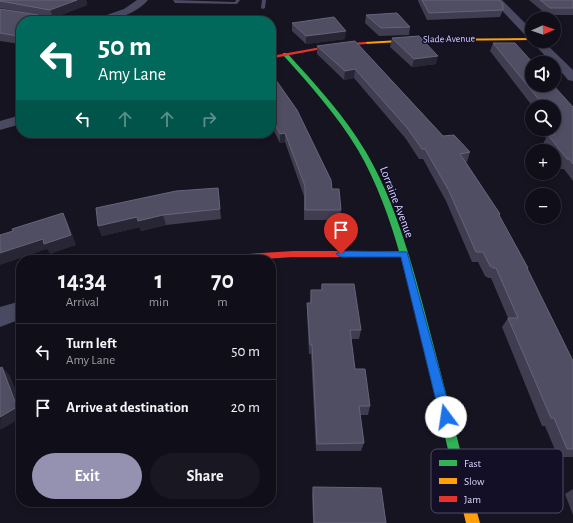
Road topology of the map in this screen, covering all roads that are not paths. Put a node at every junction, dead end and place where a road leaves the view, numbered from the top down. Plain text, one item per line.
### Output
1 (143, 0) edge
2 (175, 0) edge
3 (238, 0) edge
4 (264, 0) edge
5 (497, 0) edge
6 (264, 8) dead end
7 (0, 12) edge
8 (22, 16) edge
9 (112, 16) edge
10 (525, 30) edge
11 (525, 37) edge
12 (544, 48) edge
13 (284, 54) junction
14 (276, 55) edge
15 (573, 77) edge
16 (16, 121) edge
17 (0, 126) edge
18 (404, 254) junction
19 (276, 255) edge
20 (16, 312) edge
21 (0, 317) edge
22 (454, 449) edge
23 (470, 513) edge
24 (473, 523) edge

1 - 9 street
2 - 3 lane
4 - 6 lane
5 - 10 street
7 - 8 street
11 - 13 street, Slade Avenue
12 - 15 street
13 - 14 street, Slade Avenue
13 - 18 street, Lorraine Avenue
16 - 17 street
18 - 19 street
18 - 22 street, Lorraine Avenue
20 - 21 street
23 - 24 street, Lorraine Avenue

